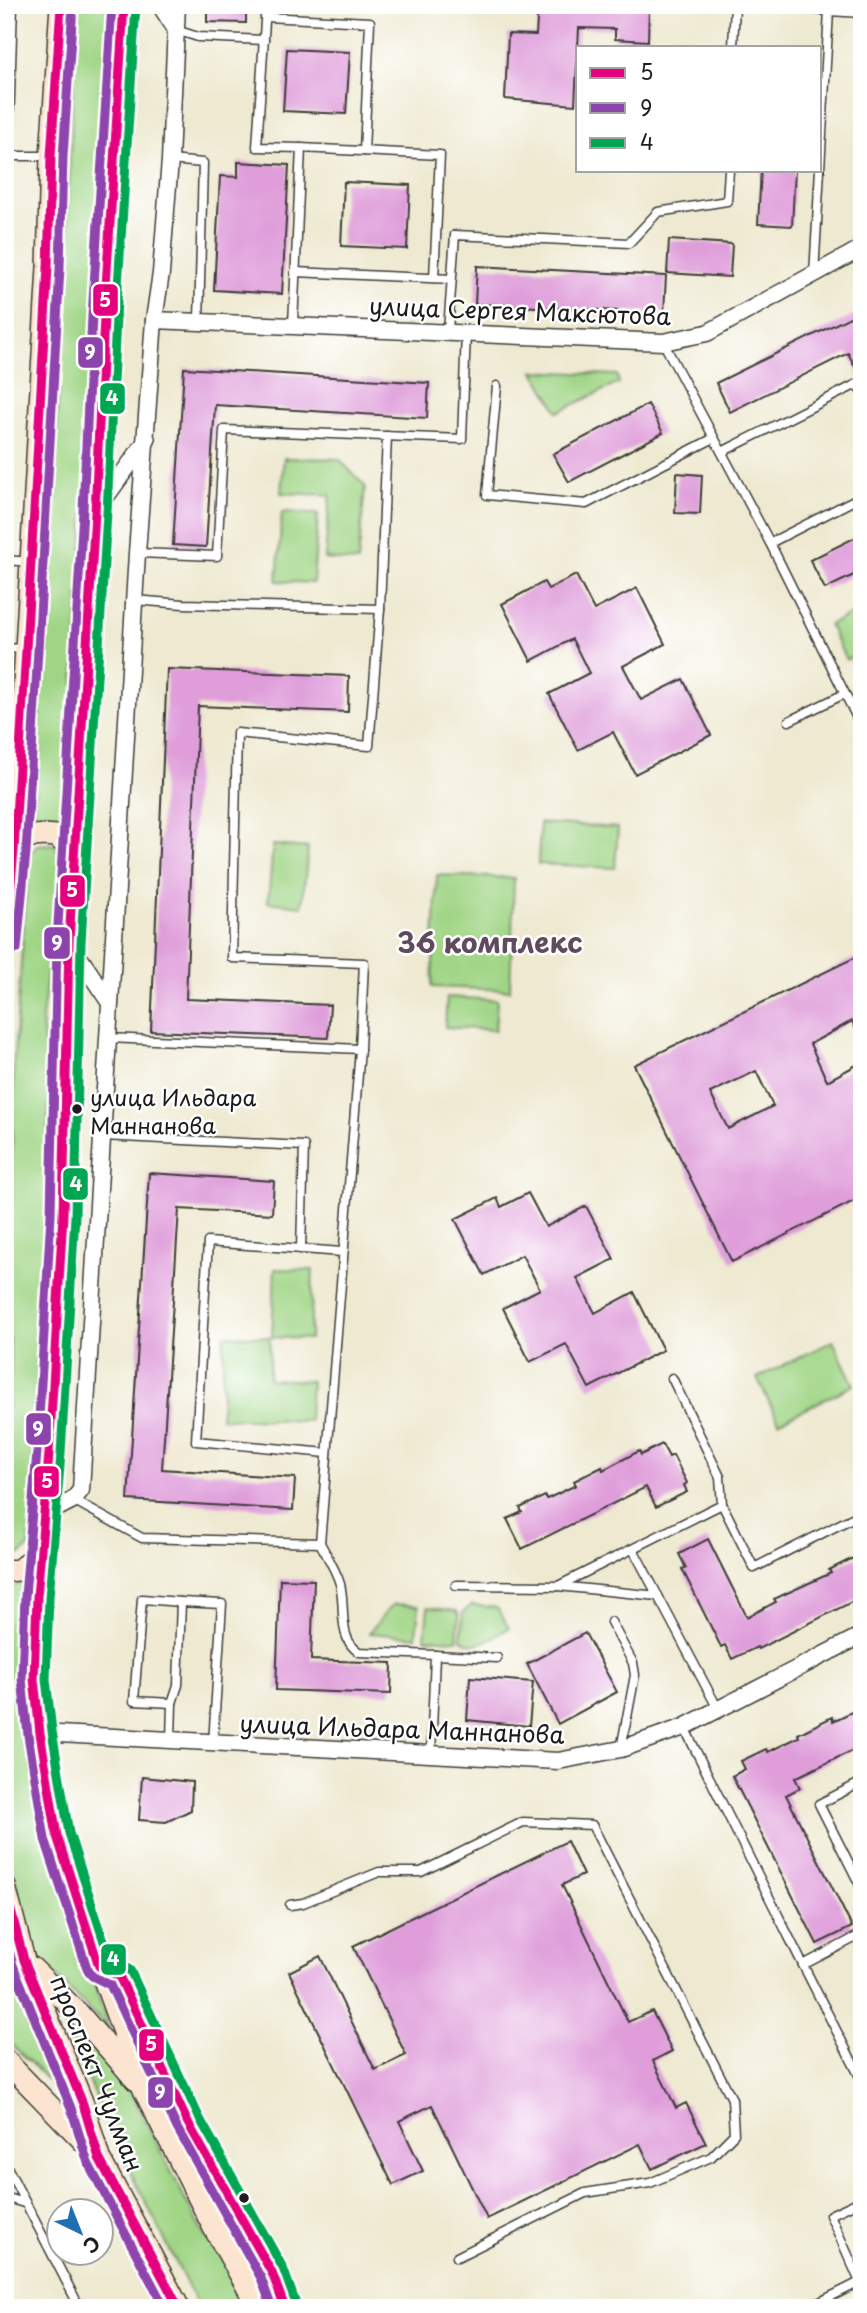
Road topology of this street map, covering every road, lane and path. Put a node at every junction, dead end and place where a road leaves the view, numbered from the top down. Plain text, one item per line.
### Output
1 (13, 5) edge
2 (61, 5) edge
3 (124, 5) edge
4 (160, 5) edge
5 (177, 5) edge
6 (266, 5) edge
7 (735, 5) edge
8 (759, 5) edge
9 (830, 8) edge
10 (862, 13) edge
11 (265, 17) junction
12 (176, 30) junction
13 (264, 40) junction
14 (733, 46) edge
15 (822, 142) edge
16 (301, 148) junction
17 (364, 151) junction
18 (7, 156) edge
19 (51, 156) junction
20 (170, 160) junction
21 (729, 172) edge
22 (820, 172) edge
23 (862, 248) edge
24 (295, 272) junction
25 (814, 275) junction
26 (434, 278) junction
27 (452, 279) junction
28 (154, 320) junction
29 (199, 321) junction
30 (293, 325) junction
31 (448, 331) junction
32 (466, 332) junction
33 (663, 342) junction
34 (497, 386) dead end
35 (862, 393) edge
36 (387, 436) junction
37 (714, 438) junction
38 (147, 440) junction
39 (722, 452) junction
40 (862, 496) edge
41 (95, 512) junction
42 (770, 543) junction
43 (137, 552) junction
44 (5, 560) edge
45 (31, 562) junction
46 (134, 600) junction
47 (380, 609) junction
48 (16, 648) edge
49 (844, 694) junction
50 (789, 721) dead end
51 (862, 728) edge
52 (12, 778) edge
53 (14, 851) junction
54 (74, 863) junction
55 (69, 942) junction
56 (5, 948) edge
57 (110, 1003) junction
58 (108, 1038) junction
59 (360, 1049) junction
60 (102, 1136) junction
61 (302, 1249) junction
62 (342, 1252) junction
63 (672, 1378) dead end
64 (327, 1453) junction
65 (73, 1500) junction
66 (722, 1504) junction
67 (862, 1513) edge
68 (44, 1514) junction
69 (320, 1543) junction
70 (633, 1549) junction
71 (41, 1550) junction
72 (5, 1572) edge
73 (456, 1585) dead end
74 (558, 1586) junction
75 (658, 1596) junction
76 (181, 1602) junction
77 (611, 1622) dead end
78 (862, 1635) edge
79 (435, 1655) junction
80 (497, 1658) dead end
81 (172, 1703) junction
82 (718, 1709) junction
83 (684, 1727) junction
84 (40, 1733) junction
85 (171, 1740) junction
86 (213, 1743) junction
87 (621, 1749) junction
88 (430, 1754) junction
89 (862, 1782) edge
90 (5, 1887) edge
91 (862, 1889) edge
92 (290, 1905) dead end
93 (862, 1934) edge
94 (5, 1945) edge
95 (24, 1960) junction
96 (803, 1965) junction
97 (99, 1966) junction
98 (5, 2060) edge
99 (862, 2081) edge
100 (144, 2090) junction
101 (99, 2158) junction
102 (5, 2163) edge
103 (5, 2197) edge
104 (862, 2200) edge
105 (24, 2203) junction
106 (457, 2257) dead end
107 (79, 2308) edge
108 (179, 2308) edge
109 (259, 2308) edge
110 (285, 2308) edge
111 (808, 2308) edge

1 - 18 lane
2 - 19 main road
3 - 41 main road, проспект Чулман
4 - 12 street
5 - 12 street
6 - 11 lane
7 - 14 lane
8 - 9 lane
9 - 10 lane
9 - 15 lane
11 - 13 lane
11 - 17 lane
12 - 13 lane
12 - 20 street
13 - 16 lane
16 - 17 lane
16 - 24 lane
17 - 26 lane
18 - 19 lane
19 - 45 main road
20 - 28 street
20 - 29 lane
21 - 27 lane
22 - 25 lane
23 - 25 street, улица Сергея Максютова
24 - 26 lane
24 - 30 lane
25 - 33 street, улица Сергея Максютова
26 - 27 lane
27 - 31 lane
28 - 29 street, улица Сергея Максютова
28 - 38 street
29 - 30 street, улица Сергея Максютова
30 - 31 street, улица Сергея Максютова
31 - 32 street, улица Сергея Максютова
32 - 33 street, улица Сергея Максютова
32 - 36 lane
33 - 37 lane
34 - 37 lane
35 - 39 lane
36 - 43 lane
36 - 47 lane
37 - 39 lane
38 - 41 street
38 - 43 street
39 - 42 lane
40 - 42 lane
41 - 54 main road, проспект Чулман
42 - 49 lane
43 - 46 street
44 - 45 lane
45 - 48 main road
46 - 47 lane
46 - 57 street
47 - 59 lane
48 - 52 main road
49 - 50 lane
49 - 51 lane
52 - 53 main road
53 - 54 main road
53 - 56 main road
54 - 55 main road, проспект Чулман
55 - 57 street
55 - 68 main road, проспект Чулман
57 - 58 street
58 - 59 lane
58 - 60 street
59 - 62 lane
60 - 61 lane
60 - 65 street
61 - 62 lane
61 - 64 lane
62 - 64 lane
63 - 66 lane
64 - 69 lane
65 - 68 street
65 - 69 lane
66 - 67 lane
66 - 70 lane
68 - 71 main road, проспект Чулман
69 - 79 lane
70 - 74 lane
70 - 75 lane
71 - 72 main road
71 - 84 main road, проспект Чулман
73 - 74 lane
74 - 75 lane
75 - 82 lane
76 - 81 lane
76 - 81 lane
76 - 86 lane
77 - 87 lane
78 - 82 street, улица Ильдара Маннанова
79 - 80 lane
79 - 88 lane
81 - 85 lane
82 - 83 street, улица Ильдара Маннанова
83 - 87 street, улица Ильдара Маннанова
83 - 96 lane
84 - 85 street, улица Ильдара Маннанова
84 - 97 main road, проспект Чулман
85 - 86 street, улица Ильдара Маннанова
86 - 88 street, улица Ильдара Маннанова
87 - 88 street, улица Ильдара Маннанова
89 - 91 lane
90 - 95 main road, проспект Чулман
92 - 106 lane
93 - 96 lane
94 - 95 main road
95 - 100 main road
95 - 101 main road, проспект Чулман
96 - 99 lane
97 - 100 main road, проспект Чулман
97 - 110 street
98 - 101 main road
100 - 109 main road, проспект Чулман
101 - 108 main road, проспект Чулман
102 - 105 lane
103 - 105 lane
104 - 111 lane
105 - 107 lane

